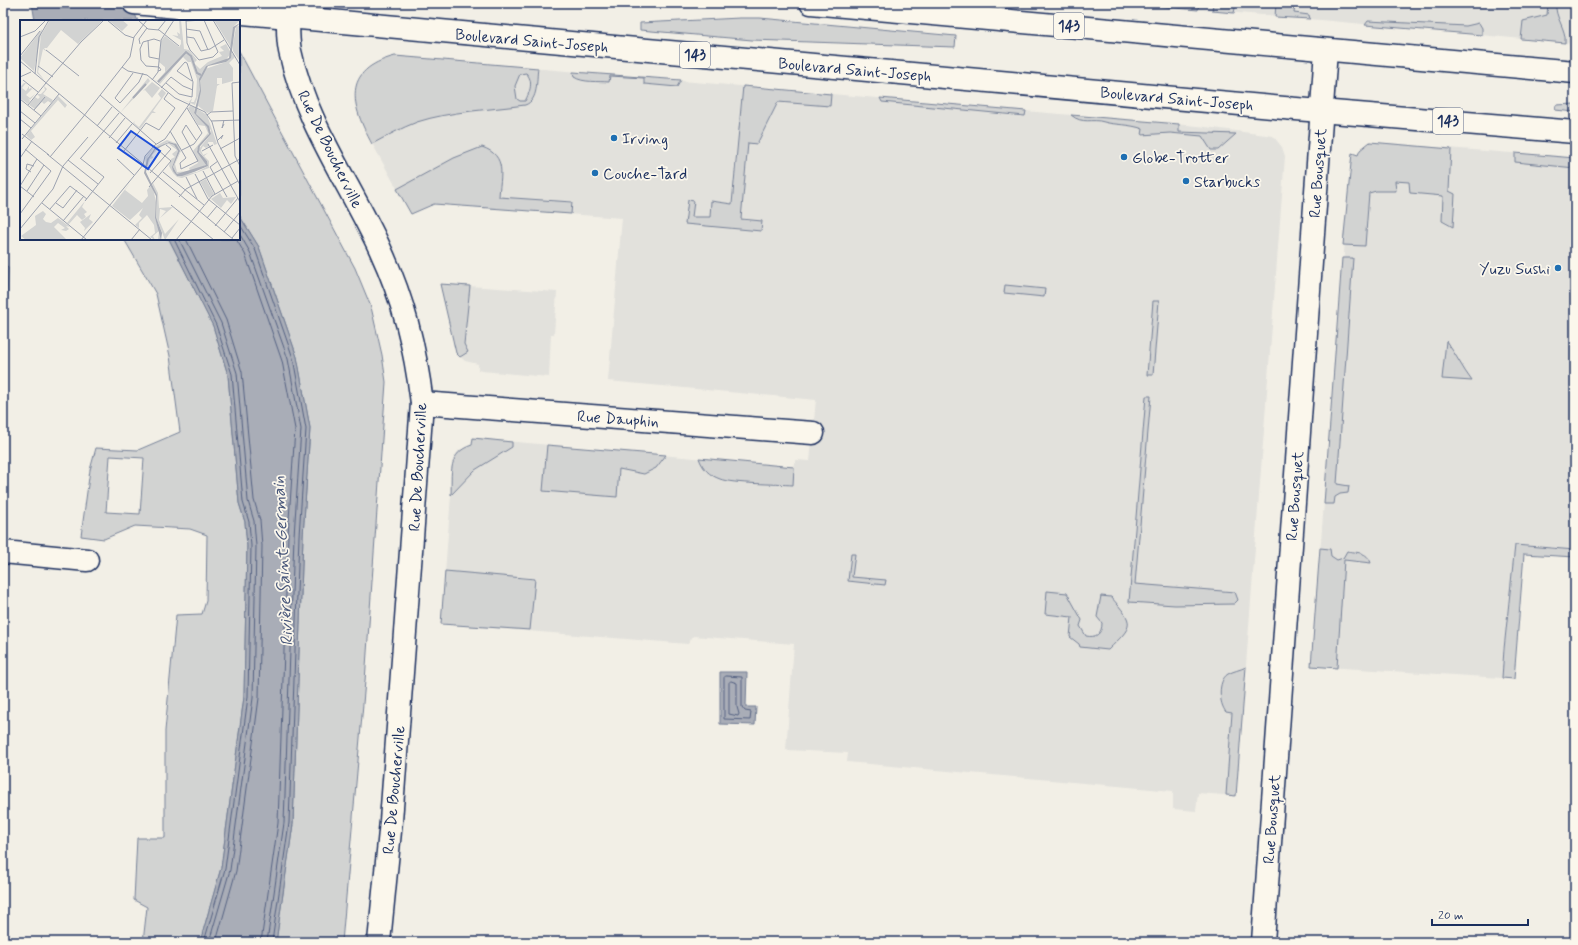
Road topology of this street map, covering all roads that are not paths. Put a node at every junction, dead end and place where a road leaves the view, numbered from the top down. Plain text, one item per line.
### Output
1 (812, 3) edge
2 (144, 4) edge
3 (289, 10) edge
4 (1326, 50) junction
5 (1575, 72) edge
6 (1321, 111) junction
7 (1575, 132) edge
8 (422, 403) junction
9 (813, 433) dead end
10 (3, 552) edge
11 (86, 560) dead end
12 (379, 942) edge
13 (1263, 942) edge

1 - 4 street, 143
2 - 3 street, Boulevard Saint-Joseph / 143
3 - 6 street, Boulevard Saint-Joseph / 143
3 - 8 street, Rue De Boucherville
4 - 5 street, 143
4 - 6 street, Rue Bousquet
6 - 7 street, Boulevard Saint-Joseph / 143
6 - 13 street, Rue Bousquet
8 - 9 street, Rue Dauphin
8 - 12 street, Rue De Boucherville
10 - 11 street

